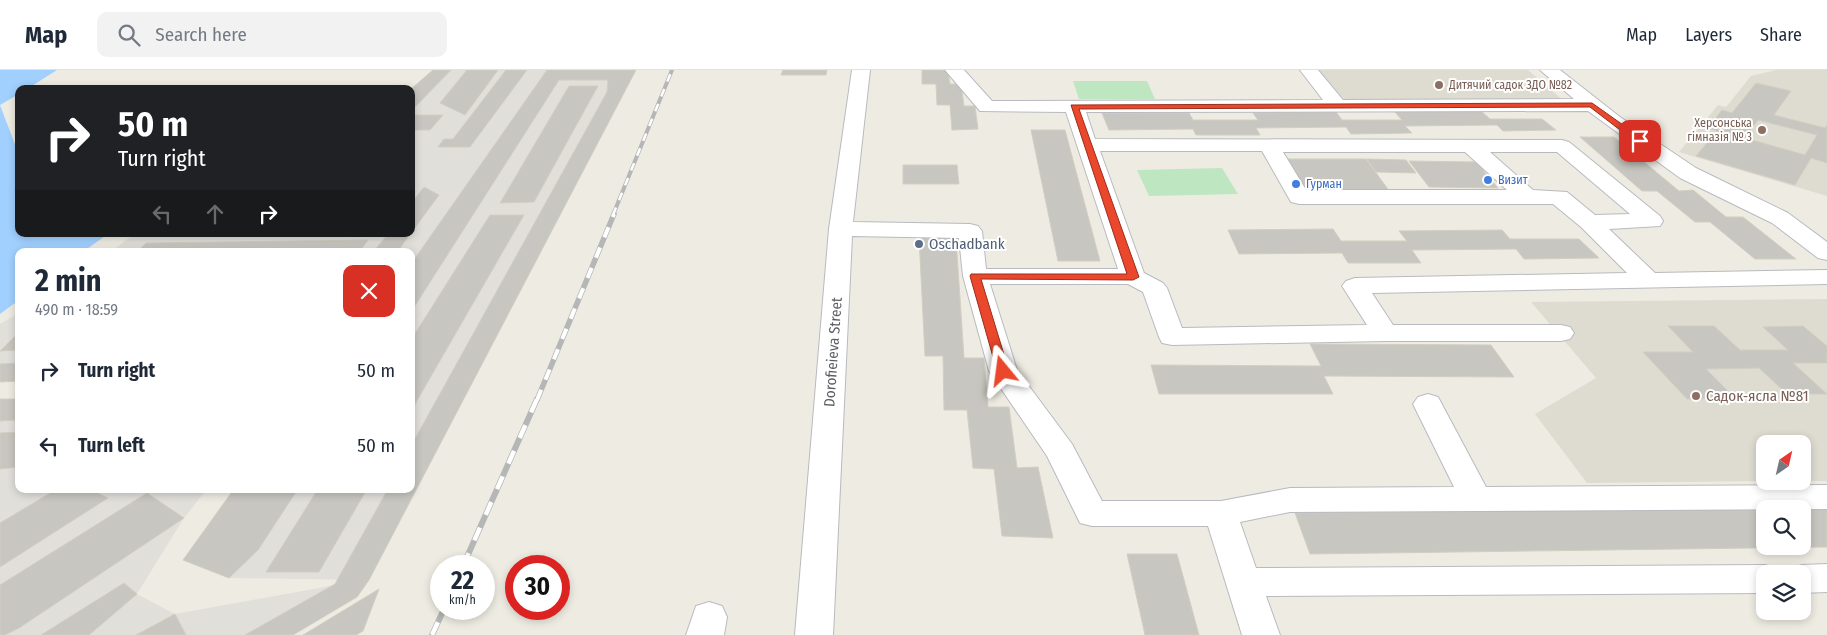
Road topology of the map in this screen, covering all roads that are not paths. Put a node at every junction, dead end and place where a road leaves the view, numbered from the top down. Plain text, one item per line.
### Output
1 (861, 70) edge
2 (954, 70) edge
3 (1309, 70) edge
4 (1549, 70) edge
5 (1592, 105) junction
6 (1338, 106) junction
7 (1074, 107) junction
8 (1086, 145) junction
9 (1269, 146) junction
10 (1472, 147) junction
11 (1526, 196) junction
12 (1590, 222) junction
13 (841, 229) junction
14 (1827, 254) edge
15 (975, 276) junction
16 (1133, 277) junction
17 (1827, 277) edge
18 (1649, 281) junction
19 (1385, 333) junction
20 (1561, 333) dead end
21 (1428, 404) dead end
22 (1827, 497) edge
23 (1476, 499) junction
24 (1221, 513) junction
25 (1827, 578) edge
26 (1756, 579) edge
27 (1811, 579) edge
28 (1243, 582) junction
29 (814, 635) edge
30 (1261, 635) edge

1 - 13 street, Dorofieieva Street
2 - 7 street
3 - 6 street
4 - 5 street
5 - 6 street
5 - 14 street
6 - 7 street
7 - 8 street
8 - 9 street
8 - 16 street
9 - 10 street
9 - 11 street
10 - 11 street
10 - 12 street
11 - 12 street
12 - 18 street
13 - 15 street
13 - 29 street, Dorofieieva Street
15 - 16 street
15 - 24 street
16 - 19 street
17 - 18 street
18 - 19 street
19 - 20 street
21 - 23 street
22 - 23 street
23 - 24 street
24 - 28 street
25 - 27 street
26 - 28 street
28 - 30 street

